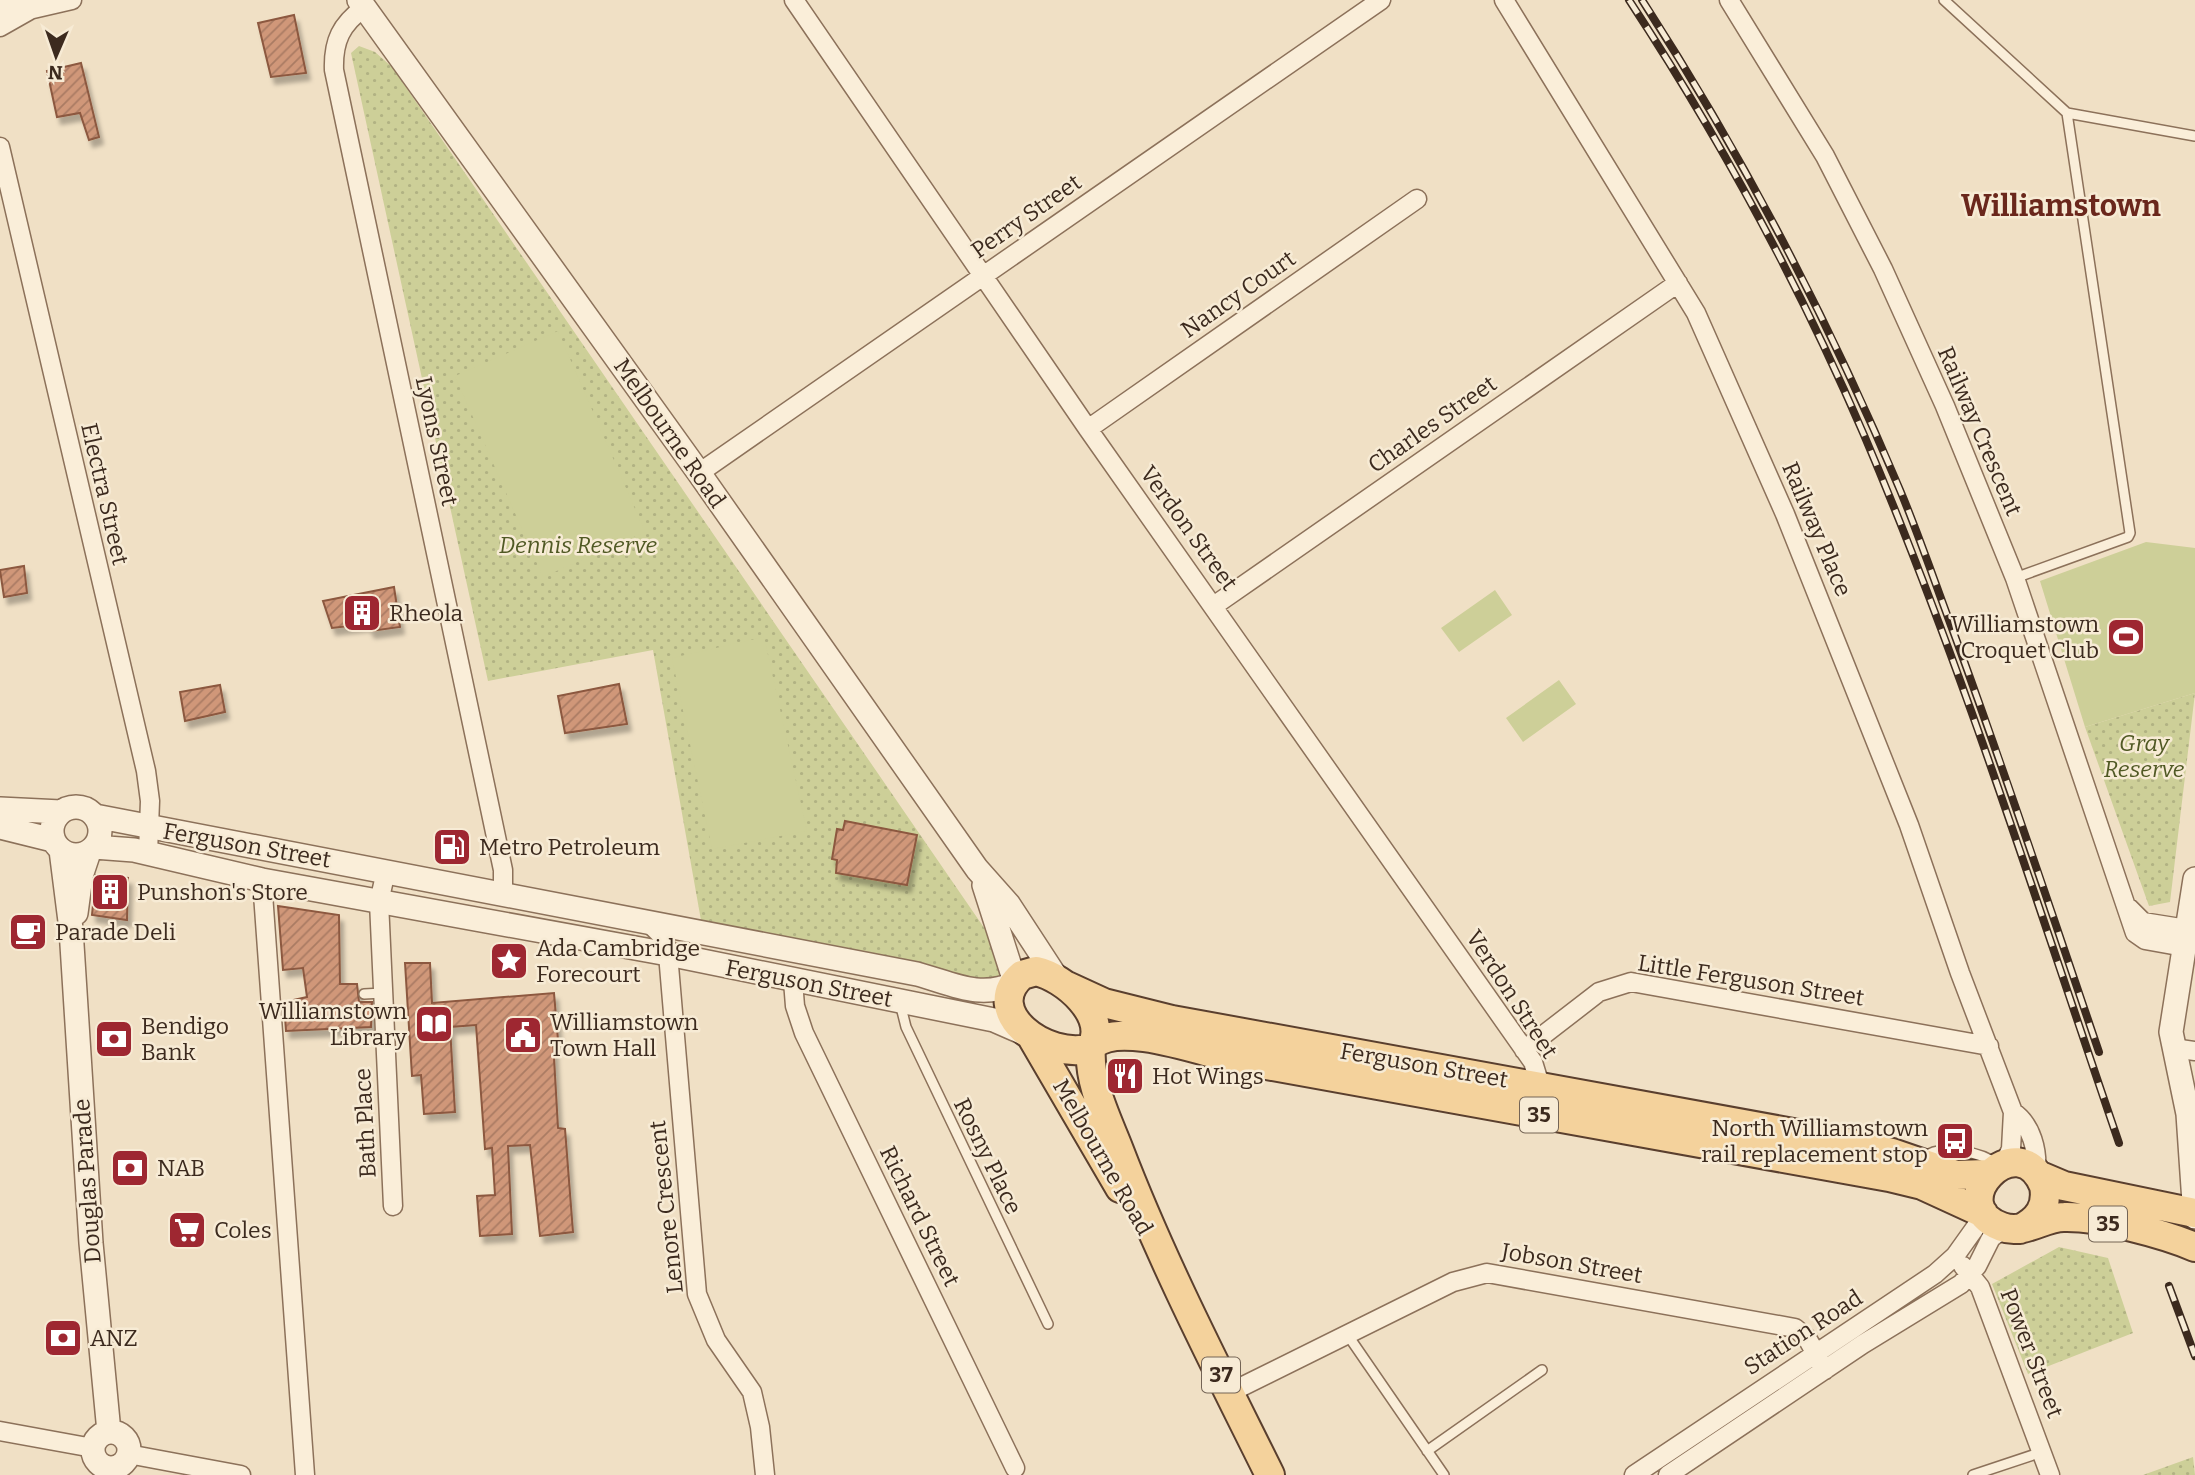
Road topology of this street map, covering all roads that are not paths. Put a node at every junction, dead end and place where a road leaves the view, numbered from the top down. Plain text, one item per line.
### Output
1 (72, 0) edge
2 (794, 0) edge
3 (1381, 0) edge
4 (1504, 0) edge
5 (1729, 0) edge
6 (1944, 0) edge
7 (362, 3) edge
8 (0, 9) edge
9 (33, 9) junction
10 (0, 27) edge
11 (2067, 113) junction
12 (2195, 136) edge
13 (0, 147) edge
14 (1417, 199) dead end
15 (984, 275) junction
16 (1678, 283) junction
17 (1088, 429) junction
18 (699, 473) junction
19 (2015, 578) junction
20 (1215, 605) junction
21 (0, 809) edge
22 (61, 812) junction
23 (95, 816) junction
24 (0, 827) edge
25 (150, 828) junction
26 (57, 845) junction
27 (92, 849) junction
28 (148, 853) junction
29 (977, 869) junction
30 (386, 871) junction
31 (2195, 879) edge
32 (262, 880) junction
33 (503, 896) junction
34 (379, 902) junction
35 (650, 924) junction
36 (71, 929) junction
37 (2185, 938) junction
38 (668, 954) junction
39 (793, 981) junction
40 (1015, 983) junction
41 (1063, 983) junction
42 (383, 993) junction
43 (364, 994) dead end
44 (900, 1002) junction
45 (1030, 1036) junction
46 (1092, 1046) junction
47 (1989, 1046) junction
48 (1524, 1049) junction
49 (2184, 1049) edge
50 (1539, 1085) junction
51 (2013, 1112) junction
52 (1534, 1114) junction
53 (2191, 1122) edge
54 (1997, 1168) junction
55 (2037, 1174) junction
56 (393, 1206) dead end
57 (2195, 1214) edge
58 (1998, 1221) junction
59 (2195, 1247) edge
60 (1955, 1256) junction
61 (1171, 1275) junction
62 (1971, 1275) junction
63 (1048, 1324) dead end
64 (1348, 1334) junction
65 (1815, 1351) junction
66 (1542, 1370) dead end
67 (1825, 1370) junction
68 (1229, 1393) junction
69 (0, 1431) edge
70 (109, 1432) junction
71 (93, 1448) junction
72 (1427, 1451) junction
73 (2042, 1452) junction
74 (1661, 1457) junction
75 (117, 1466) edge
76 (1015, 1468) dead end
77 (1671, 1474) edge
78 (241, 1475) edge
79 (305, 1475) edge
80 (765, 1475) edge
81 (1270, 1475) edge
82 (1444, 1475) edge
83 (1634, 1475) edge
84 (1973, 1475) edge
85 (2050, 1475) edge

1 - 9 street
2 - 15 street, Verdon Street
3 - 15 street, Perry Street
4 - 16 street, Railway Place
5 - 19 street, Railway Crescent
6 - 11 lane
7 - 18 street, Melbourne Road
7 - 33 street, Lyons Street
8 - 9 street
9 - 10 street
11 - 12 lane
11 - 19 lane
13 - 25 street, Electra Street
14 - 17 street, Nancy Court
15 - 17 street, Verdon Street
15 - 18 street, Perry Street
16 - 20 street, Charles Street
16 - 47 street, Railway Place
17 - 20 street, Verdon Street
18 - 29 street, Melbourne Road
19 - 37 street, Railway Crescent
20 - 48 street, Verdon Street
21 - 22 street
22 - 23 street, 35
22 - 26 street
23 - 25 street, Ferguson Street / 35
23 - 27 street
24 - 26 street
25 - 28 street, Electra Street
25 - 30 street, Ferguson Street / 35
26 - 27 street, 35
26 - 36 street, Douglas Parade
27 - 28 street, Ferguson Street / 35
27 - 36 street, Douglas Parade
28 - 32 street, Ferguson Street / 35
29 - 40 street, Melbourne Road
29 - 41 street, Melbourne Road
30 - 33 street, Ferguson Street / 35
30 - 34 street, Bath Place
31 - 37 street
32 - 34 street, Ferguson Street / 35
32 - 79 street
33 - 35 street, Ferguson Street / 35
34 - 38 street, Ferguson Street / 35
34 - 42 street, Bath Place
35 - 38 street, Lenore Crescent
35 - 40 street, Ferguson Street / 35
36 - 70 street, Douglas Parade
37 - 49 street
38 - 39 street, Ferguson Street / 35
38 - 80 street, Lenore Crescent
39 - 44 street, Ferguson Street / 35
39 - 76 street, Richard Street
40 - 41 main road, 35
40 - 45 main road
41 - 46 main road
41 - 50 main road, Ferguson Street / 35
42 - 43 lane
42 - 56 street, Bath Place
44 - 45 street, Ferguson Street / 35
44 - 63 lane, Rosny Place
45 - 46 main road, 35
45 - 61 main road, Melbourne Road / 37
46 - 52 main road, Ferguson Street / 35
46 - 61 main road, Melbourne Road / 37
47 - 48 street, Little Ferguson Street
47 - 51 street, Railway Place
48 - 50 street, Verdon Street
49 - 53 street
50 - 52 main road
50 - 54 main road, Ferguson Street / 35
51 - 54 street, Railway Place
51 - 55 street, Railway Place
52 - 58 main road, Ferguson Street / 35
53 - 57 street
54 - 55 main road, 35
54 - 58 main road
55 - 57 main road, 35
55 - 58 main road
58 - 59 main road, 35
58 - 60 street, Station Road
58 - 62 street, Station Road
60 - 62 street, Power Street
60 - 65 street, Station Road
61 - 68 main road, Melbourne Road / 37
62 - 67 street, Station Road
62 - 73 street, Power Street
64 - 65 street, Jobson Street
64 - 68 street, Jobson Street
64 - 72 lane
65 - 67 street, Jobson Street
65 - 74 street, Station Road
66 - 72 lane
67 - 77 street, Station Road
68 - 81 main road, Melbourne Road / 37
69 - 71 street
70 - 71 street
70 - 75 street
71 - 75 street
72 - 82 lane
73 - 84 lane
73 - 85 street, Power Street
74 - 77 street
74 - 83 street, Station Road
75 - 78 street

